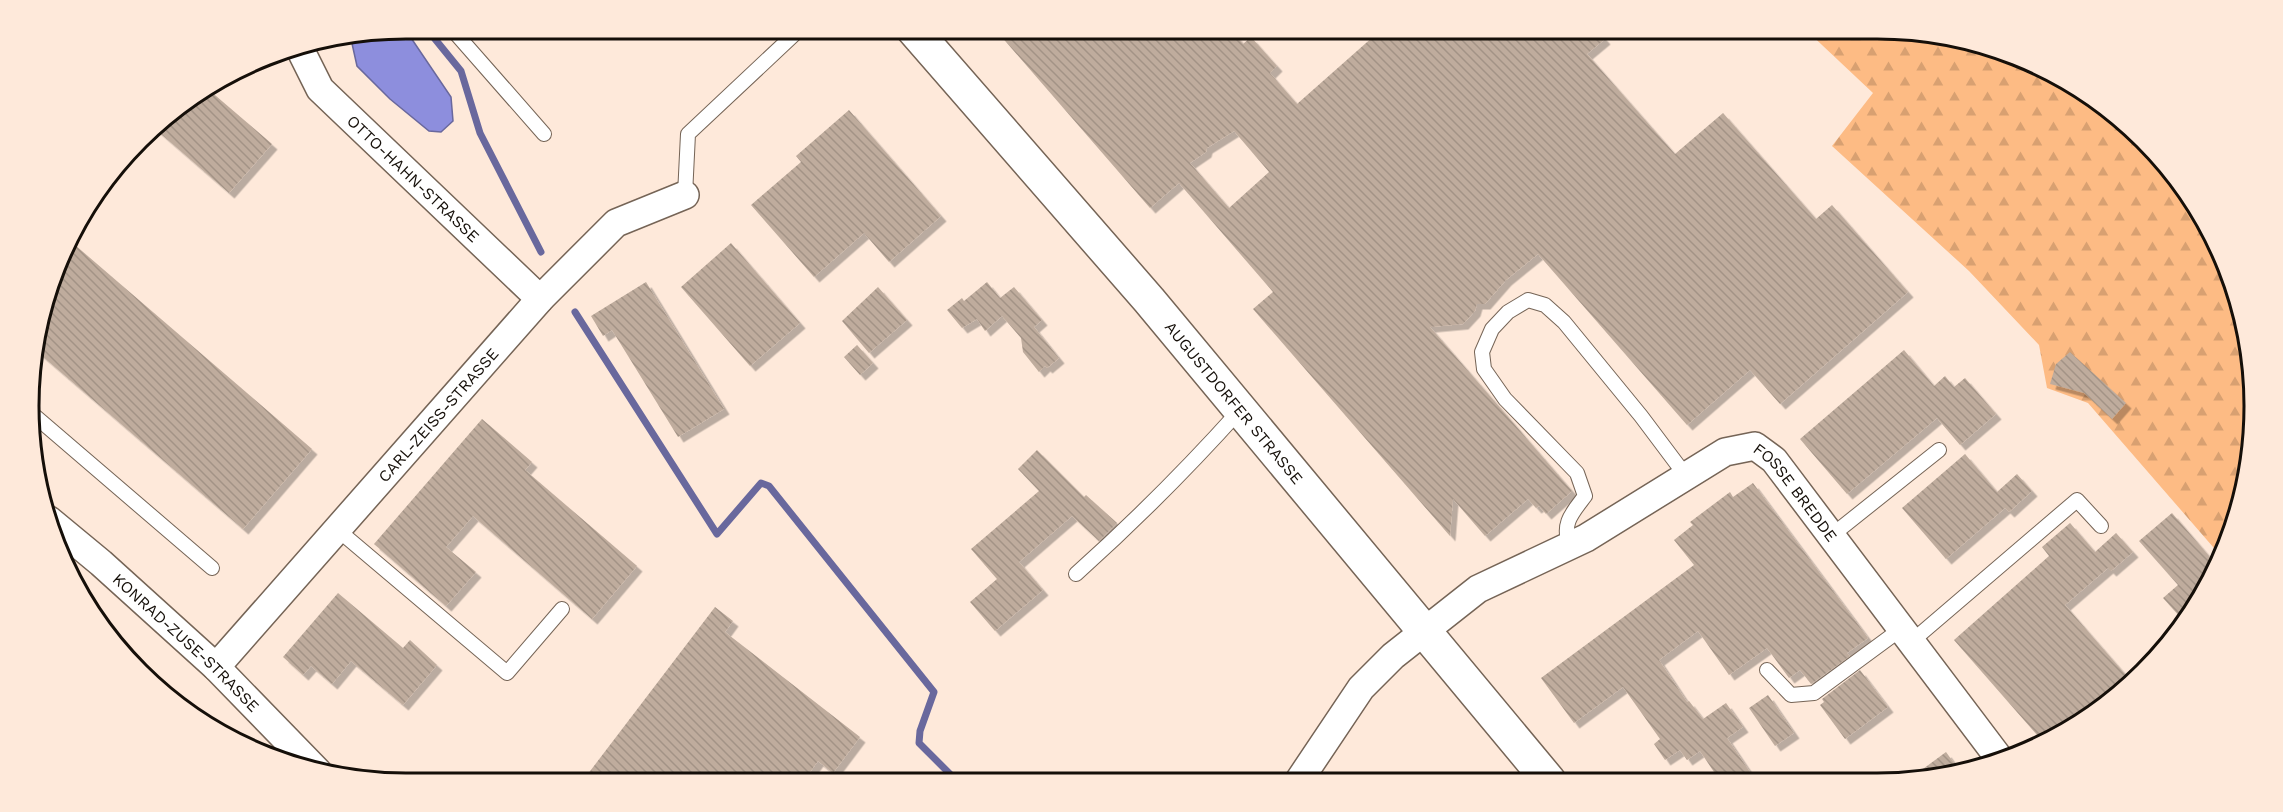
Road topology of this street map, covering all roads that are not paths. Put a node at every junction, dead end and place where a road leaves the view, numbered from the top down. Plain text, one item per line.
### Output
1 (461, 39) edge
2 (789, 39) edge
3 (922, 39) edge
4 (302, 54) edge
5 (543, 134) dead end
6 (685, 195) joint
7 (540, 299) junction
8 (1240, 410) junction
9 (40, 420) edge
10 (1939, 450) dead end
11 (1686, 476) junction
12 (2101, 526) dead end
13 (60, 529) edge
14 (338, 530) junction
15 (1831, 536) junction
16 (1570, 546) junction
17 (212, 568) dead end
18 (1076, 574) dead end
19 (562, 609) dead end
20 (1424, 633) junction
21 (1906, 636) junction
22 (216, 667) junction
23 (1767, 670) dead end
24 (1996, 754) edge
25 (305, 758) edge
26 (1304, 773) edge
27 (1542, 773) edge

1 - 5 lane
2 - 6 lane
3 - 8 main road, AUGUSTDORFER STRASSE
4 - 7 street, OTTO-HAHN-STRASSE
6 - 7 street, CARL-ZEISS-STRASSE
7 - 14 street, CARL-ZEISS-STRASSE
8 - 18 lane
8 - 20 main road, AUGUSTDORFER STRASSE
9 - 17 lane
10 - 15 lane
11 - 15 street, FOSSE BREDDE
11 - 16 street, FOSSE BREDDE
11 - 16 lane
12 - 21 lane
13 - 22 street, KONRAD-ZUSE-STRASSE
14 - 19 lane
14 - 22 street, CARL-ZEISS-STRASSE
15 - 21 street, FOSSE BREDDE
16 - 20 street, FOSSE BREDDE
20 - 26 street
20 - 27 main road, AUGUSTDORFER STRASSE
21 - 23 lane
21 - 24 street, FOSSE BREDDE
22 - 25 street, KONRAD-ZUSE-STRASSE

